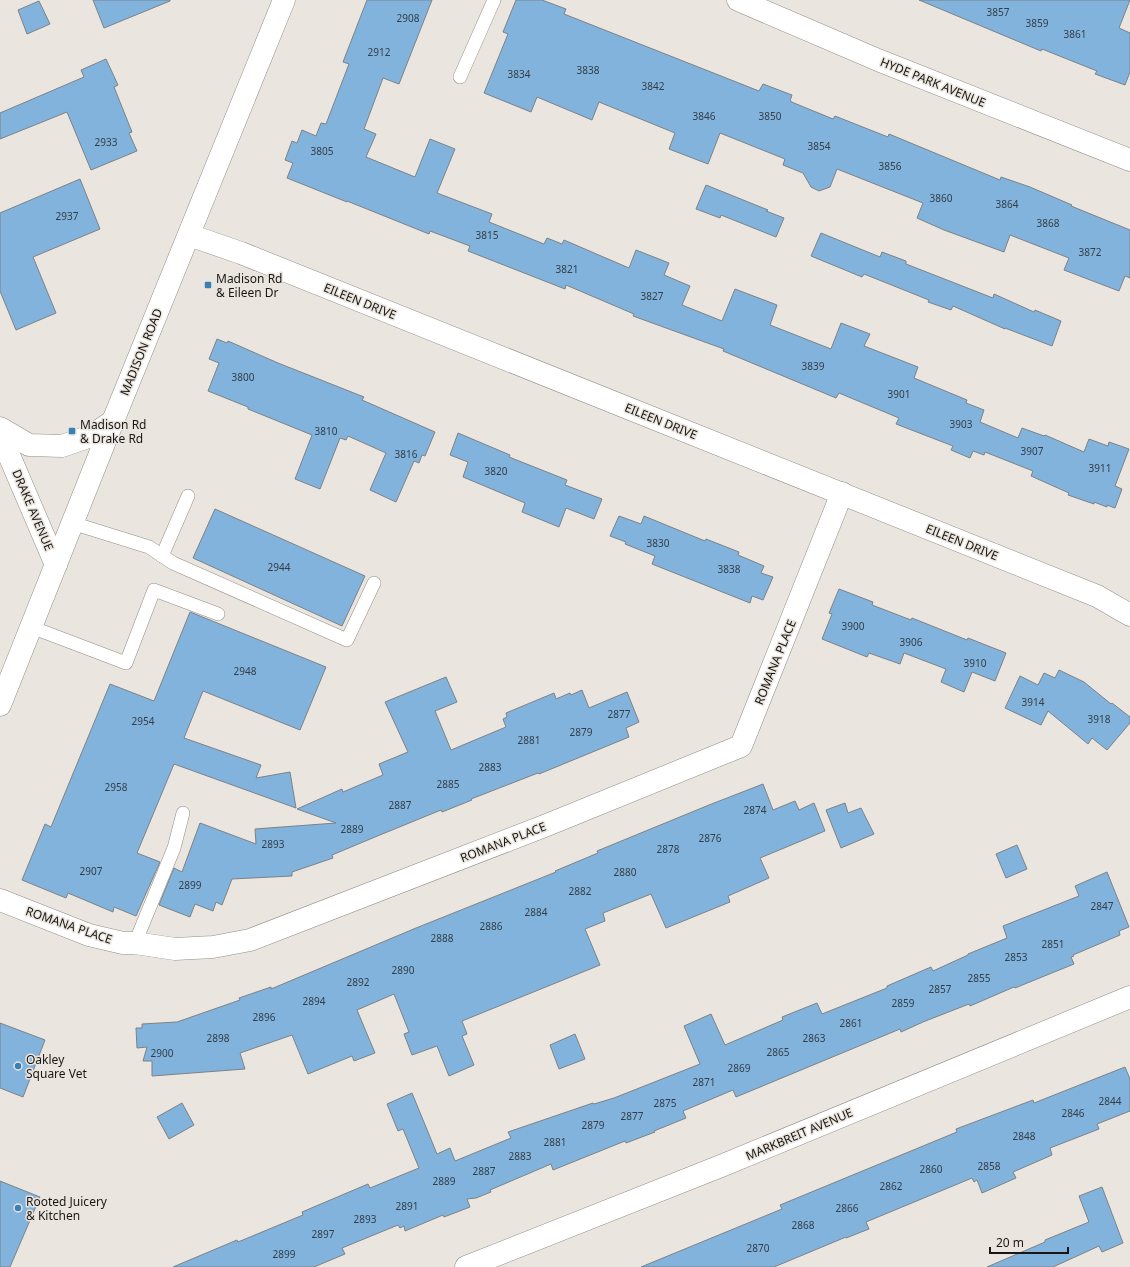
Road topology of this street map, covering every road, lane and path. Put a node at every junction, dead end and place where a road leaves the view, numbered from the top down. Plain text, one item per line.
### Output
1 (284, 0) edge
2 (494, 0) edge
3 (748, 2) edge
4 (460, 77) dead end
5 (1130, 160) edge
6 (189, 235) junction
7 (113, 421) junction
8 (0, 428) edge
9 (0, 434) edge
10 (6, 465) edge
11 (842, 493) junction
12 (188, 496) dead end
13 (72, 523) junction
14 (162, 556) junction
15 (56, 565) junction
16 (374, 584) dead end
17 (218, 614) dead end
18 (1130, 615) edge
19 (31, 627) junction
20 (0, 705) edge
21 (183, 813) dead end
22 (0, 900) edge
23 (135, 943) junction
24 (1130, 997) edge
25 (466, 1267) edge

1 - 6 street, MADISON ROAD
2 - 4 lane
3 - 5 street, HYDE PARK AVENUE
6 - 7 street, MADISON ROAD
6 - 11 street, EILEEN DRIVE
7 - 8 street
7 - 13 street, MADISON ROAD
9 - 10 street, DRAKE AVENUE
10 - 15 street, DRAKE AVENUE
11 - 18 street, EILEEN DRIVE
11 - 23 street, ROMANA PLACE
12 - 14 lane
13 - 14 lane
13 - 15 street, MADISON ROAD
14 - 16 lane
15 - 19 street, MADISON ROAD
17 - 19 lane
19 - 20 street, MADISON ROAD
21 - 23 lane
22 - 23 street, ROMANA PLACE
24 - 25 street, MARKBREIT AVENUE

